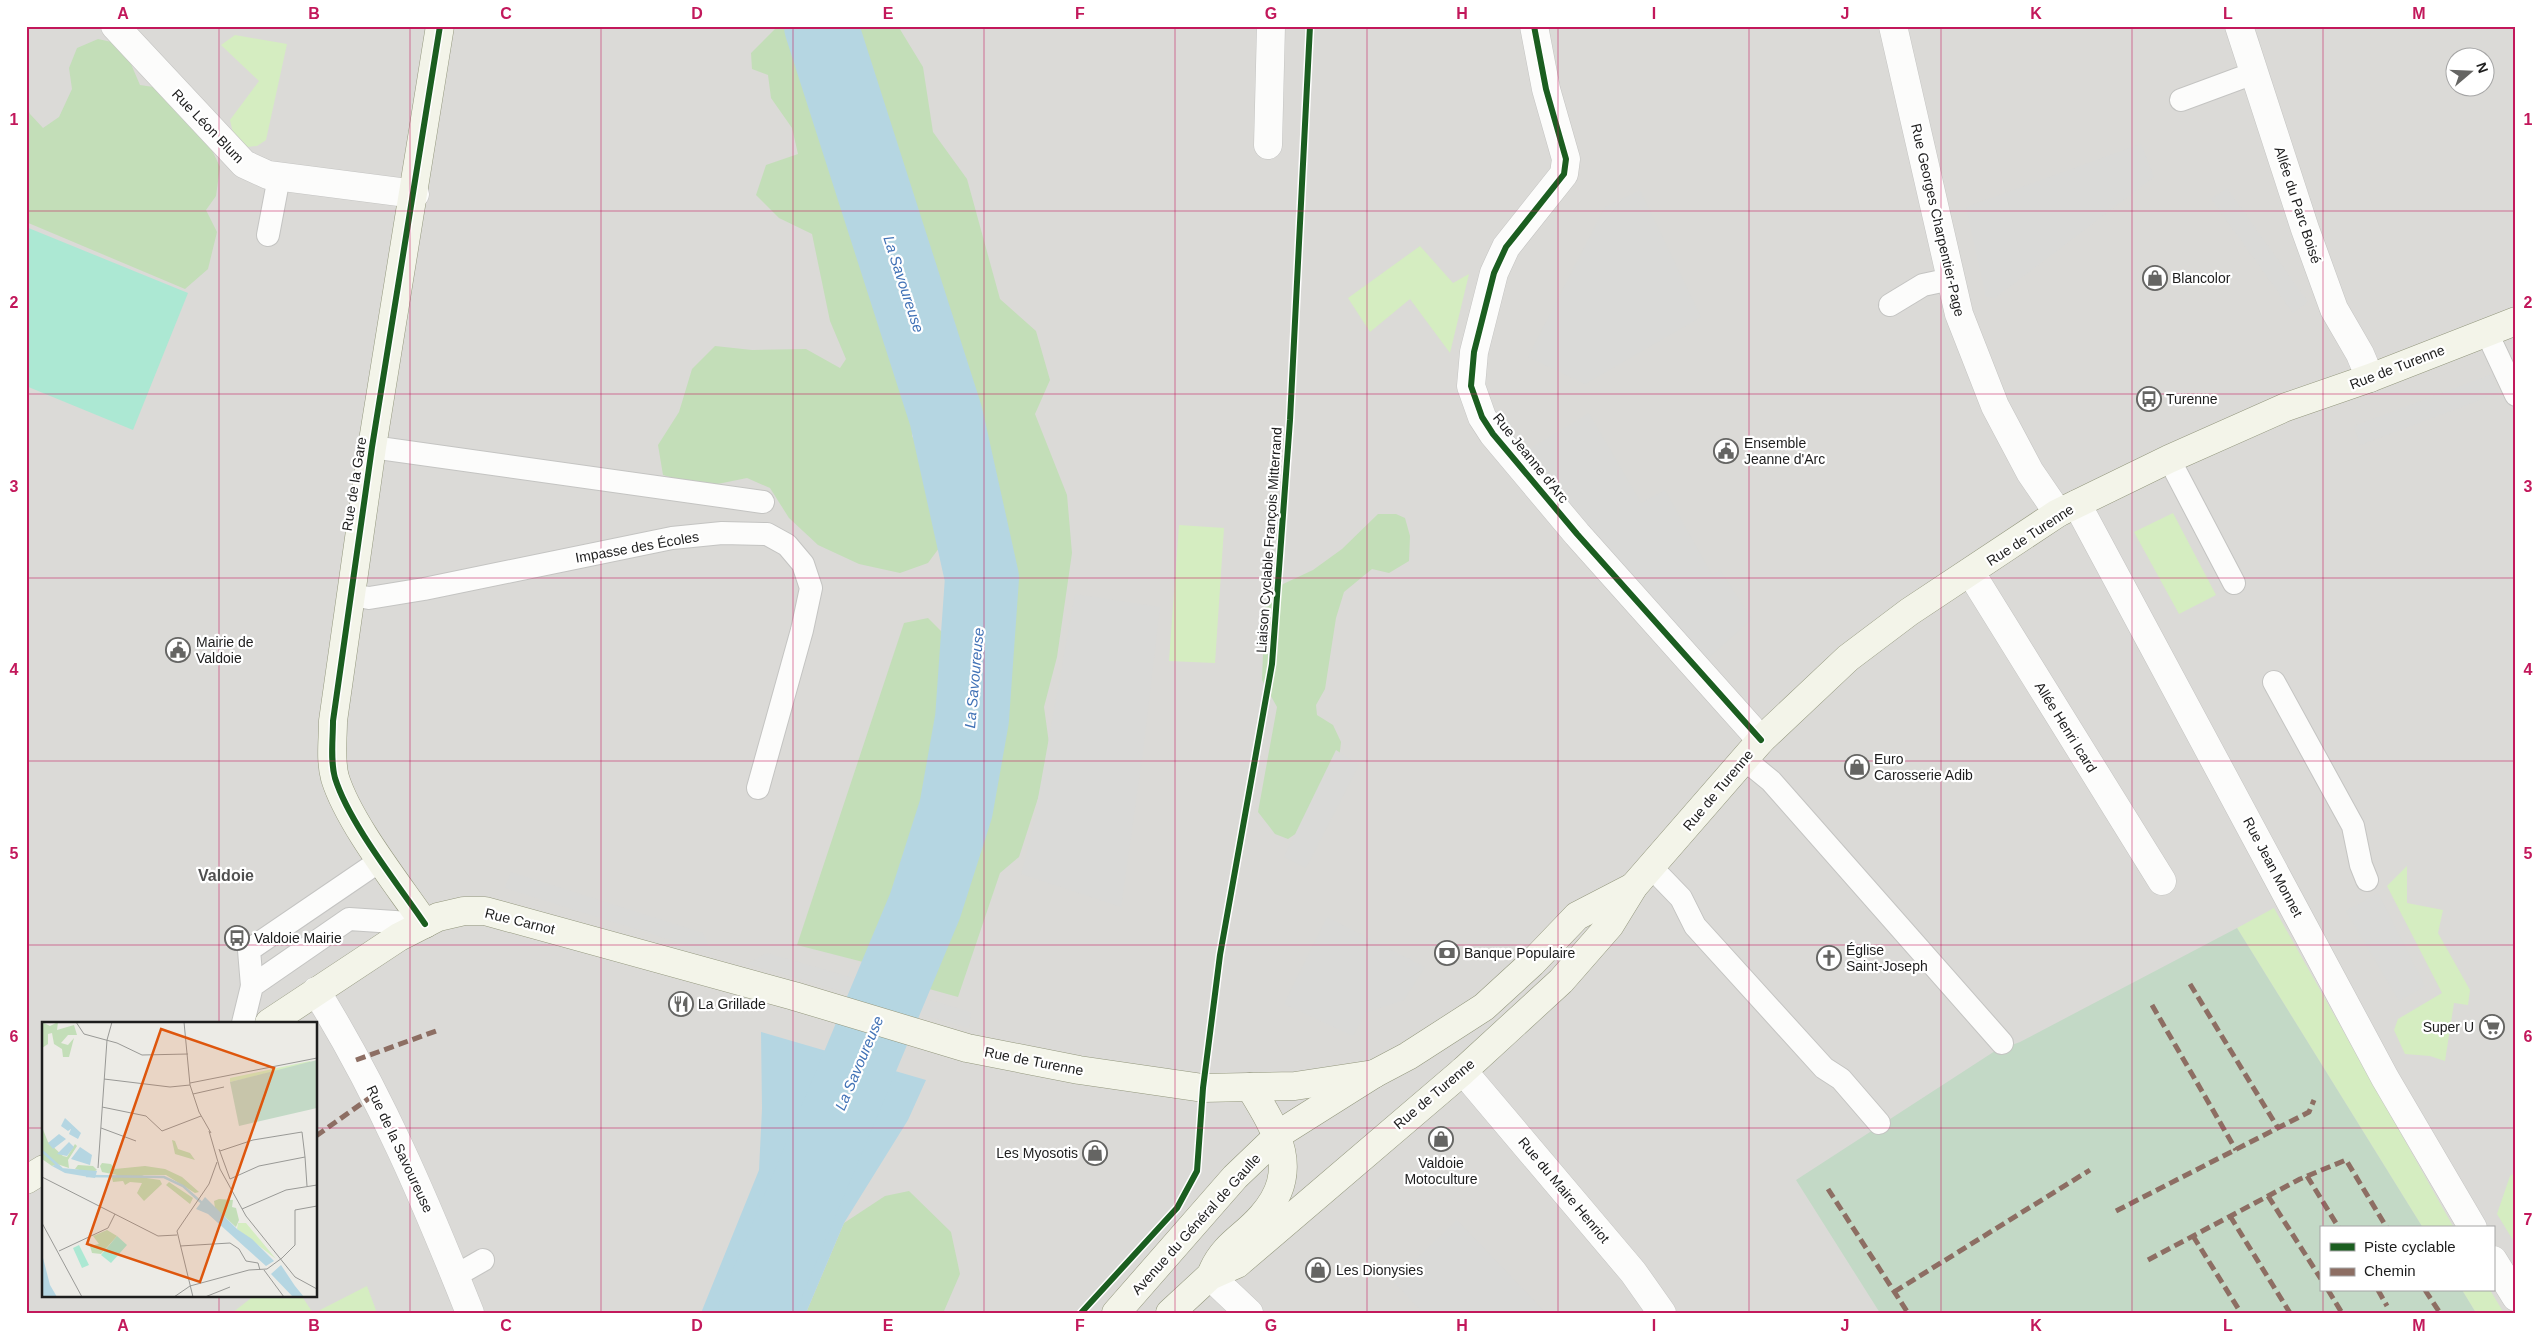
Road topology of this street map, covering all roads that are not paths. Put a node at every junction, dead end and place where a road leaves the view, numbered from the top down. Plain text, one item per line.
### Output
1 (114, 26) edge
2 (440, 26) edge
3 (1271, 26) edge
4 (1534, 26) edge
5 (1894, 26) edge
6 (2238, 26) edge
7 (2254, 73) junction
8 (2181, 100) dead end
9 (1268, 145) dead end
10 (279, 177) junction
11 (415, 194) junction
12 (268, 236) dead end
13 (1951, 279) junction
14 (1890, 305) dead end
15 (2516, 321) edge
16 (2486, 333) junction
17 (2370, 378) junction
18 (2516, 395) edge
19 (372, 447) junction
20 (2169, 459) junction
21 (764, 502) dead end
22 (2067, 509) junction
23 (1971, 573) junction
24 (2234, 583) dead end
25 (352, 595) junction
26 (2274, 682) dead end
27 (1753, 750) junction
28 (758, 788) dead end
29 (381, 860) junction
30 (1643, 877) junction
31 (2367, 880) dead end
32 (2162, 881) dead end
33 (425, 924) junction
34 (252, 986) junction
35 (316, 991) junction
36 (243, 1022) edge
37 (270, 1022) edge
38 (2002, 1043) dead end
39 (967, 1048) joint
40 (1463, 1071) junction
41 (1374, 1074) junction
42 (1250, 1087) junction
43 (1879, 1123) dead end
44 (1277, 1136) junction
45 (42, 1170) edge
46 (26, 1180) edge
47 (2472, 1226) edge
48 (484, 1260) dead end
49 (2494, 1262) edge
50 (455, 1276) junction
51 (1210, 1276) junction
52 (2516, 1297) edge
53 (470, 1313) edge
54 (1116, 1313) edge
55 (1170, 1313) edge
56 (1249, 1313) edge
57 (1662, 1313) edge

1 - 10 street, Rue Léon Blum
2 - 11 main road, Rue de la Gare
3 - 9 street
4 - 27 street, Rue Jeanne d'Arc
5 - 13 street, Rue Georges Charpentier-Page
6 - 7 street, Allée du Parc Boisé
7 - 8 lane
7 - 17 street, Allée du Parc Boisé
10 - 11 street, Rue Léon Blum
10 - 12 lane
11 - 19 main road, Rue de la Gare
13 - 14 lane
13 - 22 street, Rue Georges Charpentier-Page
15 - 16 main road, Rue de Turenne
16 - 17 main road, Rue de Turenne
16 - 18 lane
17 - 20 main road, Rue de Turenne
19 - 21 lane
19 - 25 main road, Rue de la Gare
20 - 22 main road, Rue de Turenne
20 - 24 lane
22 - 23 main road, Rue de Turenne
22 - 47 street, Rue Jean Monnet
23 - 27 main road, Rue de Turenne
23 - 32 street, Allée Henri Icard
25 - 28 lane, Impasse des Écoles
25 - 29 main road, Rue de la Gare
26 - 31 lane
27 - 30 main road, Rue de Turenne
27 - 38 lane
29 - 33 main road, Rue de la Gare
29 - 34 lane
30 - 40 main road, Rue de Turenne
30 - 41 main road, Rue de Turenne
30 - 43 lane
33 - 34 lane
33 - 35 main road, Rue Carnot
33 - 39 main road, Rue Carnot
34 - 36 lane
35 - 37 main road, Rue Carnot
35 - 50 street, Rue de la Savoureuse
39 - 42 main road, Rue de Turenne
40 - 51 main road, Rue de Turenne
40 - 57 street, Rue du Maire Henriot
41 - 42 main road, Rue de Turenne
41 - 44 main road, Avenue du Général de Gaulle
42 - 44 main road
44 - 51 main road
44 - 54 main road, Avenue du Général de Gaulle
45 - 46 main road
48 - 50 lane
49 - 52 street
50 - 53 street, Rue de la Savoureuse
51 - 55 main road
51 - 56 street

